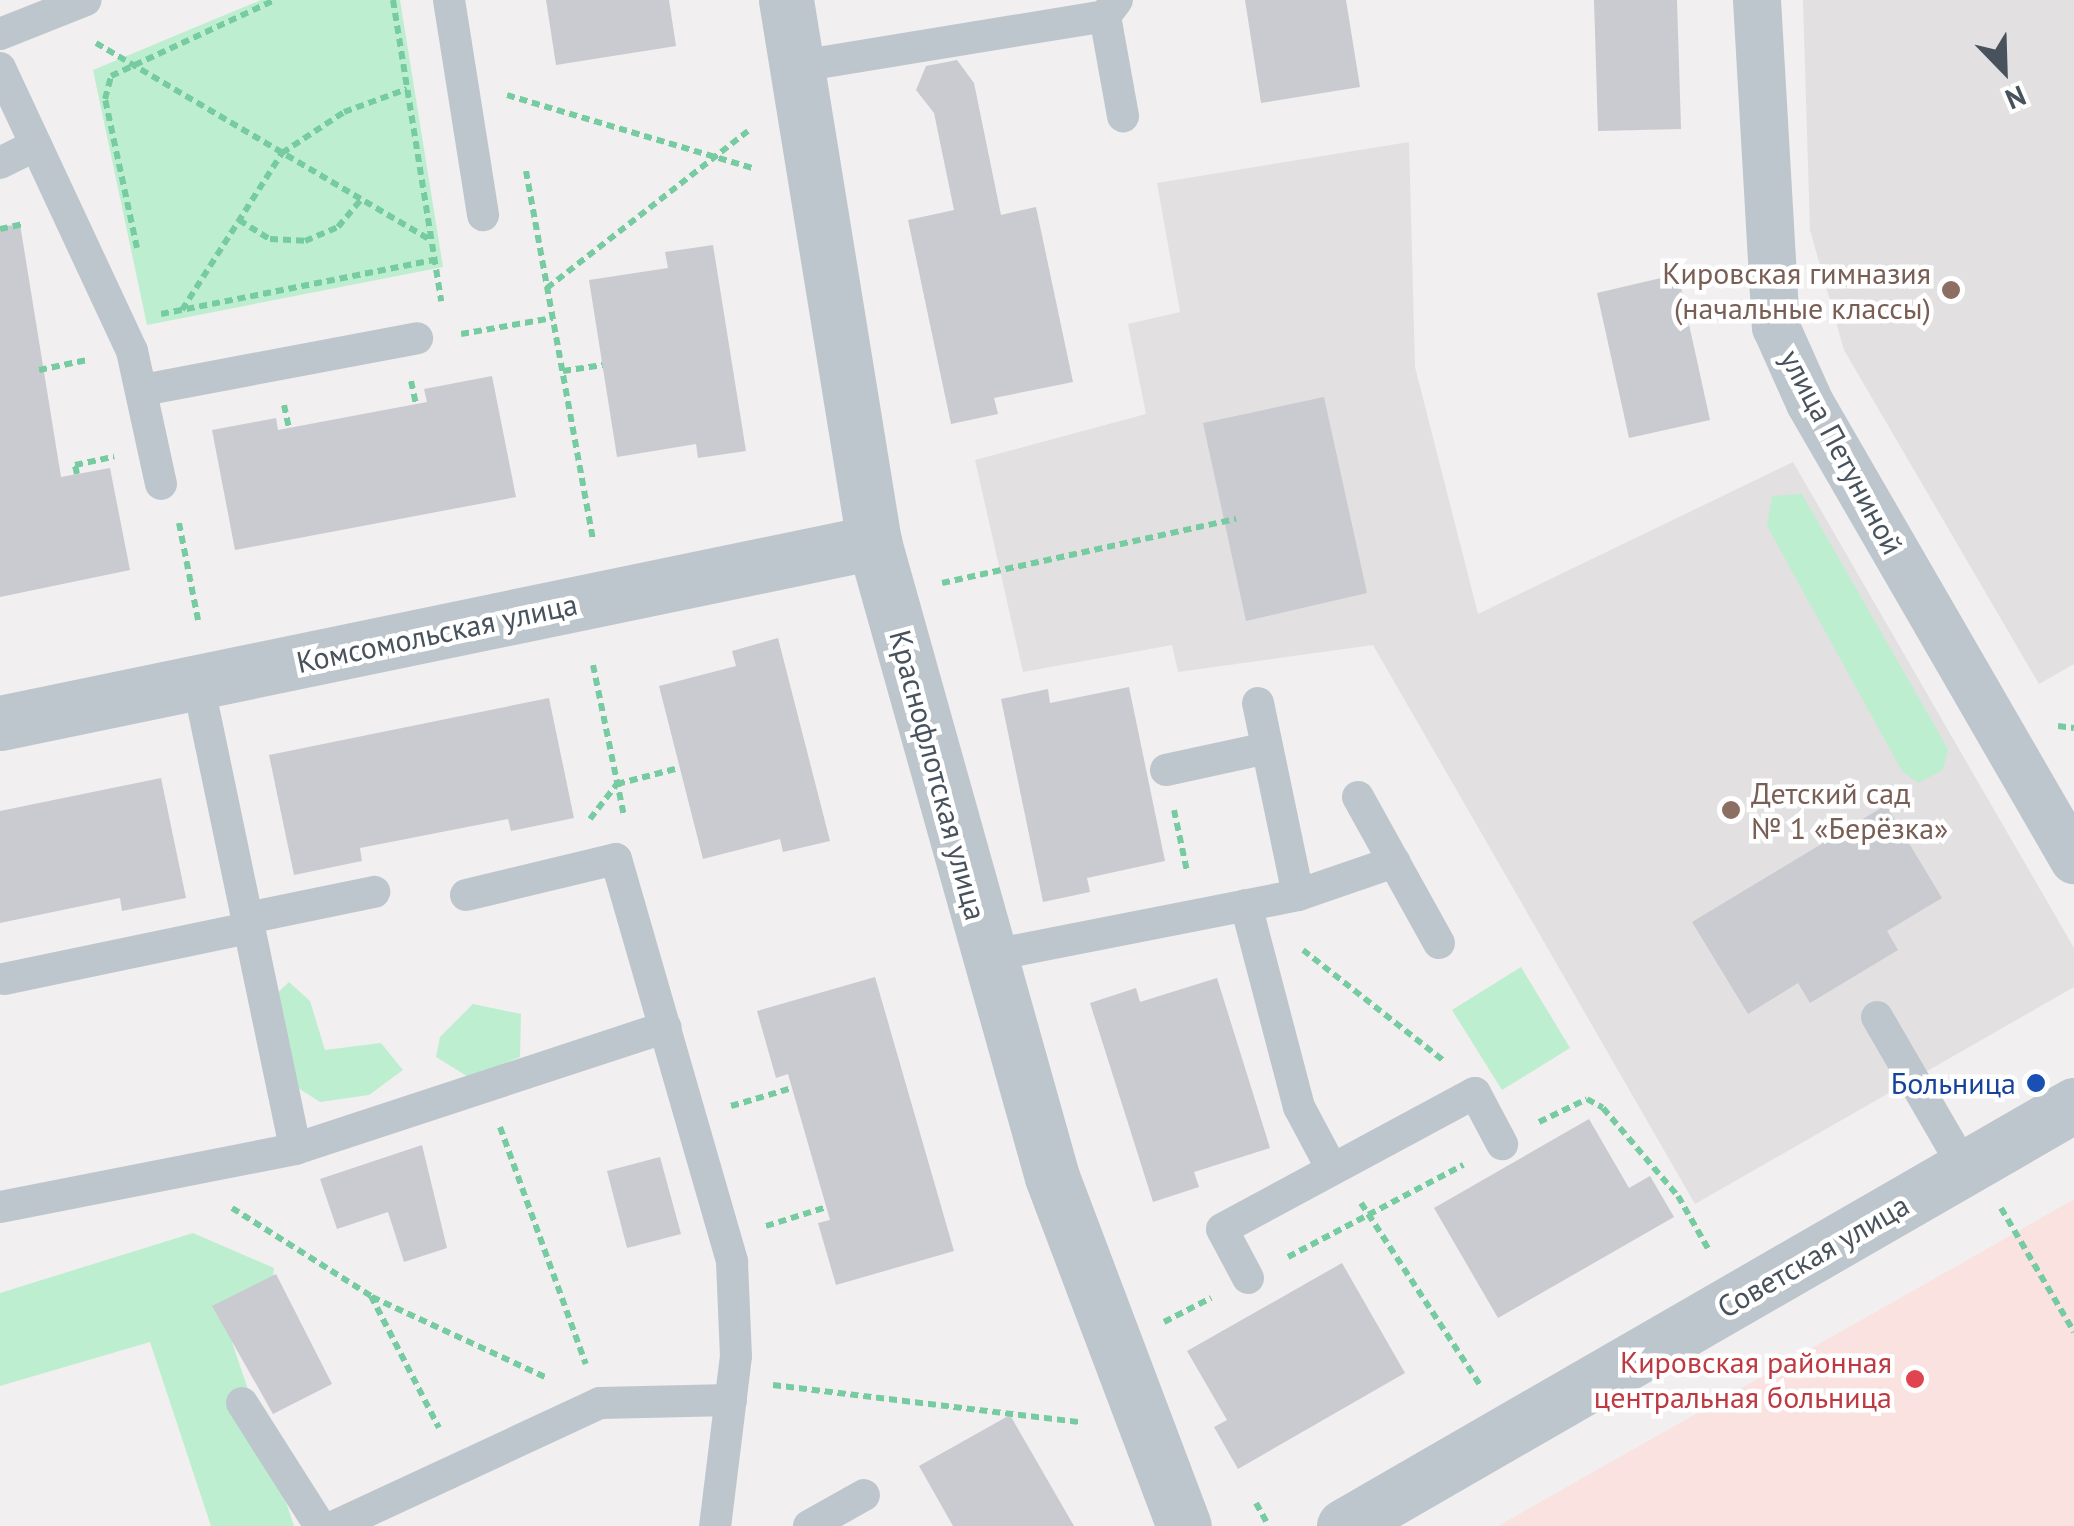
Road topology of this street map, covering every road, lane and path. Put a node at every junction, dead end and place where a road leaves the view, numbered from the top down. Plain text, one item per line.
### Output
1 (86, 0) edge
2 (275, 0) edge
3 (393, 0) edge
4 (449, 0) edge
5 (786, 0) edge
6 (1757, 0) edge
7 (1111, 8) edge
8 (51, 14) junction
9 (0, 34) edge
10 (125, 62) junction
11 (794, 67) junction
12 (0, 68) edge
13 (508, 76) dead end
14 (407, 89) junction
15 (512, 94) junction
16 (515, 114) dead end
17 (1123, 116) dead end
18 (748, 131) dead end
19 (36, 145) junction
20 (522, 152) dead end
21 (282, 153) junction
22 (714, 156) junction
23 (0, 162) edge
24 (755, 169) dead end
25 (362, 200) junction
26 (483, 215) dead end
27 (239, 220) junction
28 (431, 240) junction
29 (434, 260) junction
30 (140, 262) dead end
31 (547, 288) junction
32 (147, 298) dead end
33 (182, 310) junction
34 (553, 318) junction
35 (432, 337) junction
36 (602, 365) dead end
37 (562, 371) junction
38 (143, 390) junction
39 (161, 484) joint
40 (1236, 519) dead end
41 (594, 538) dead end
42 (874, 542) junction
43 (921, 589) dead end
44 (198, 620) dead end
45 (593, 665) dead end
46 (198, 682) junction
47 (1258, 703) dead end
48 (0, 724) edge
49 (1268, 748) junction
50 (679, 768) dead end
51 (1166, 770) joint
52 (617, 784) junction
53 (1358, 797) dead end
54 (616, 860) junction
55 (2074, 860) edge
56 (1394, 862) junction
57 (545, 876) junction
58 (374, 892) dead end
59 (466, 894) dead end
60 (1298, 895) junction
61 (1246, 905) junction
62 (1196, 915) junction
63 (248, 923) junction
64 (1439, 942) dead end
65 (988, 956) junction
66 (4, 979) dead end
67 (1877, 1016) dead end
68 (665, 1027) junction
69 (792, 1088) dead end
70 (487, 1090) junction
71 (1474, 1093) junction
72 (2074, 1106) edge
73 (692, 1118) junction
74 (1502, 1144) junction
75 (295, 1149) junction
76 (1332, 1169) junction
77 (193, 1173) junction
78 (1981, 1187) junction
79 (0, 1207) edge
80 (827, 1208) dead end
81 (1368, 1214) junction
82 (726, 1237) junction
83 (1710, 1253) dead end
84 (1248, 1278) junction
85 (371, 1296) junction
86 (1159, 1326) dead end
87 (2074, 1332) edge
88 (1481, 1386) dead end
89 (732, 1390) junction
90 (242, 1403) dead end
91 (600, 1403) junction
92 (1080, 1422) dead end
93 (458, 1464) junction
94 (864, 1494) dead end
95 (1256, 1503) dead end
96 (1268, 1525) edge
97 (320, 1526) edge
98 (335, 1526) edge
99 (715, 1526) edge
100 (809, 1526) edge
101 (1184, 1526) edge
102 (1344, 1526) edge

1 - 8 lane
2 - 10 path
3 - 14 path
4 - 26 lane
5 - 11 street, Краснофлотская улица
6 - 55 street, улица Петуниной
7 - 11 lane
7 - 17 lane
8 - 9 lane
8 - 10 path
10 - 21 path
10 - 30 path
11 - 42 street, Краснофлотская улица
12 - 19 lane
13 - 15 path
14 - 21 path
14 - 28 path
15 - 16 path
15 - 22 path
18 - 22 path
19 - 23 lane
19 - 38 lane
20 - 31 path
21 - 25 path
21 - 27 path
22 - 24 path
22 - 31 path
25 - 27 path
25 - 28 path
27 - 33 path
28 - 29 path
29 - 33 path
29 - 35 path
31 - 34 path
32 - 33 path
34 - 35 path
34 - 37 path
35 - 38 lane
36 - 37 path
37 - 41 path
38 - 39 lane
39 - 44 path
40 - 43 path
42 - 46 street, Комсомольская улица
42 - 65 street, Краснофлотская улица
45 - 52 path
46 - 48 street, Комсомольская улица
46 - 63 lane
47 - 49 lane
49 - 51 lane
49 - 60 lane
50 - 52 path
51 - 62 path
52 - 54 path
52 - 57 path
53 - 56 lane
54 - 57 lane
54 - 68 lane
56 - 60 lane
56 - 64 lane
57 - 59 lane
58 - 63 lane
60 - 61 lane
61 - 62 lane
61 - 71 path
61 - 76 lane
62 - 65 lane
63 - 66 lane
63 - 75 lane
65 - 101 street, Краснофлотская улица
67 - 78 lane
68 - 70 lane
68 - 73 lane
69 - 73 path
70 - 75 lane
70 - 91 path
71 - 74 lane
71 - 76 lane
72 - 78 street, Советская улица
73 - 82 lane
74 - 81 path
74 - 83 path
75 - 77 lane
76 - 81 path
76 - 84 lane
77 - 79 lane
77 - 85 path
78 - 87 path
78 - 102 street, Советская улица
80 - 82 path
81 - 84 path
81 - 88 path
82 - 89 lane
84 - 86 path
85 - 91 path
85 - 93 path
89 - 91 lane
89 - 92 path
89 - 99 lane
90 - 97 lane
91 - 93 lane
93 - 98 lane
94 - 100 lane
95 - 96 path

